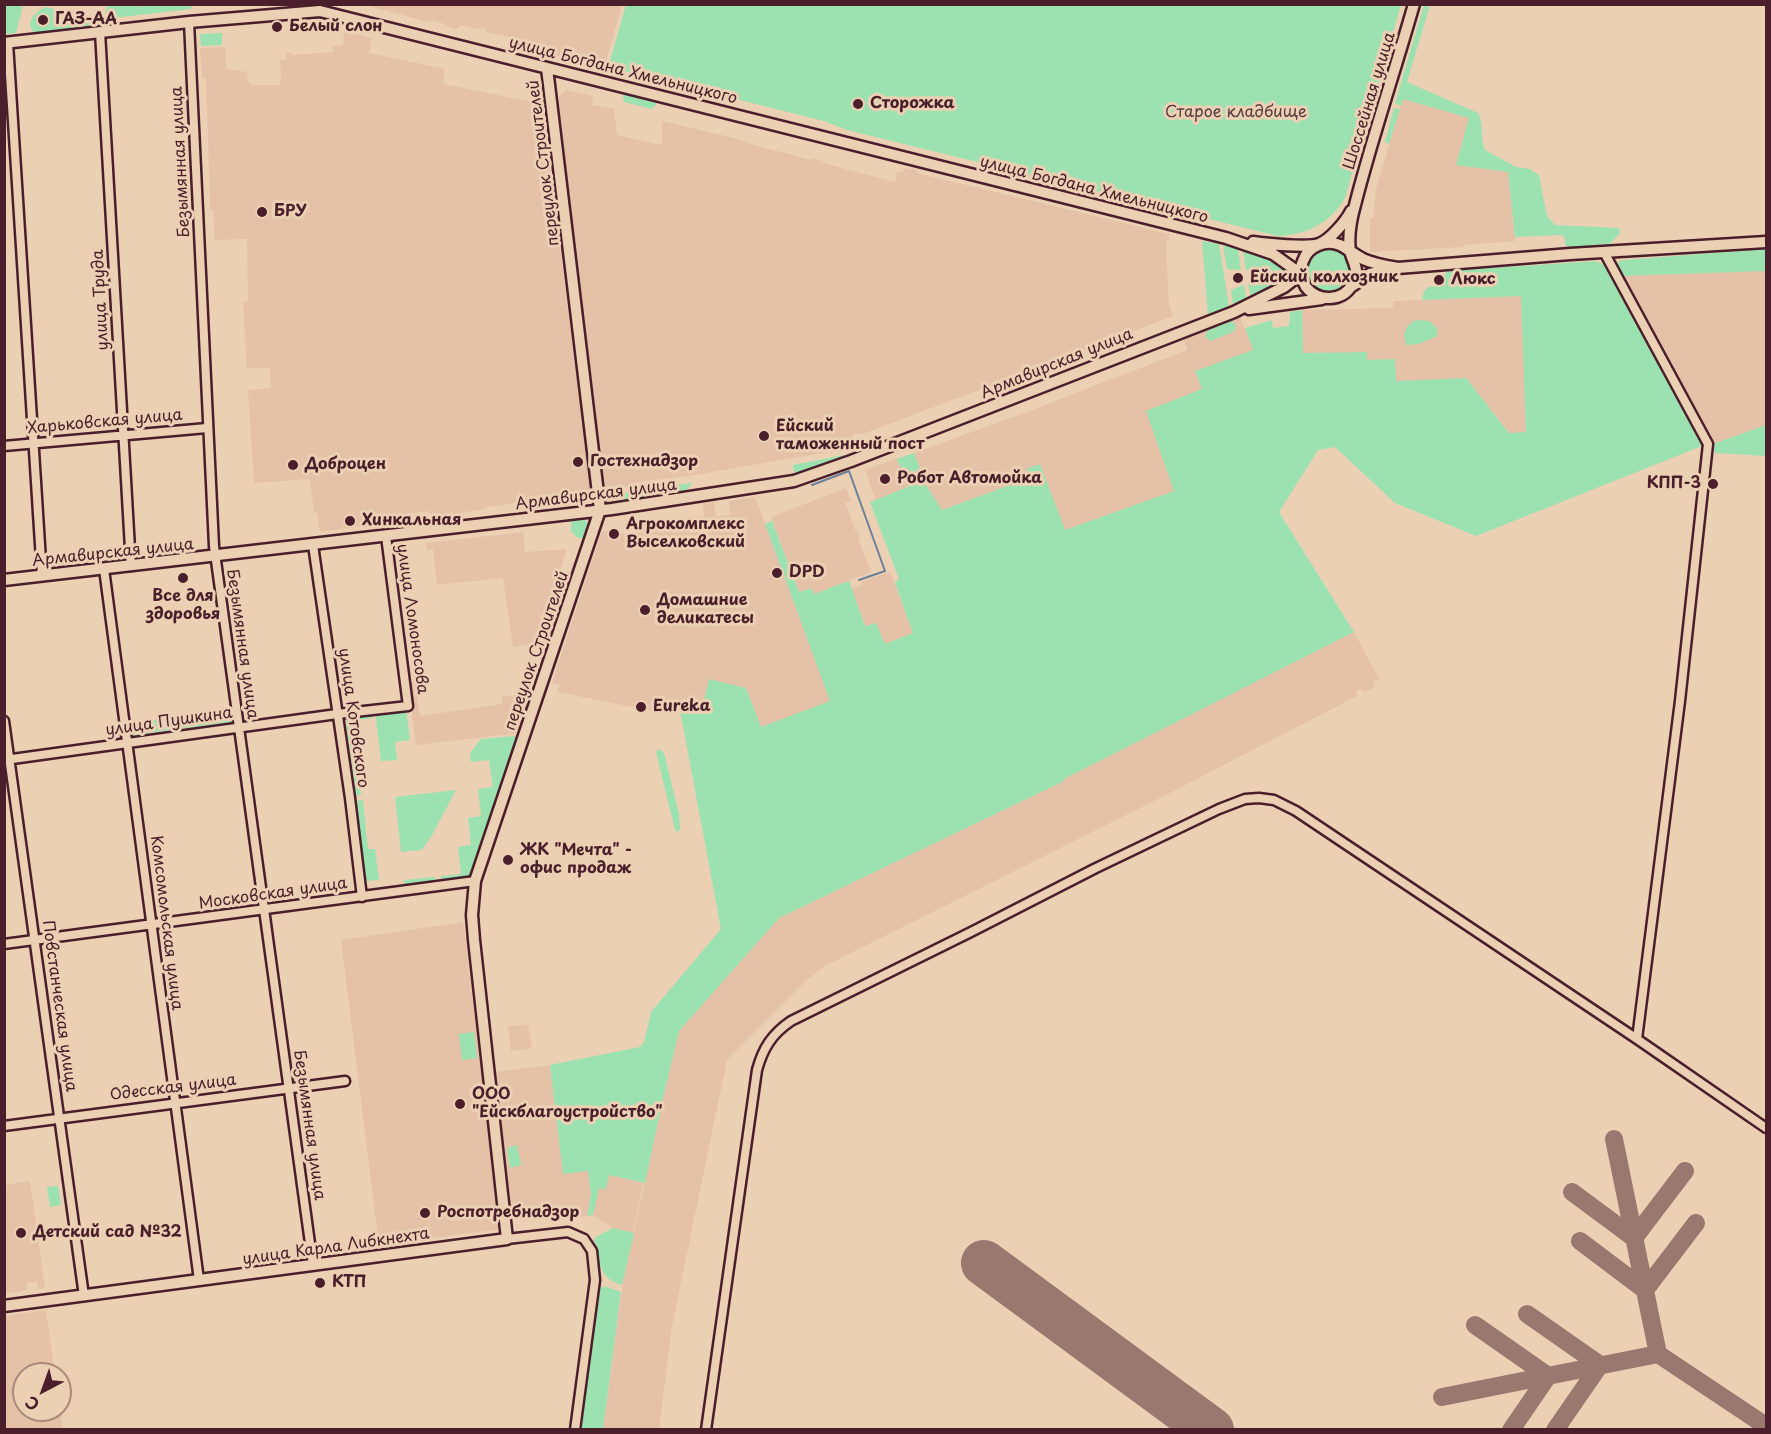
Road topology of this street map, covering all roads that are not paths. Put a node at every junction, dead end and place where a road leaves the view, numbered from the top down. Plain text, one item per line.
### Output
1 (1414, 4) edge
2 (321, 8) edge
3 (189, 22) junction
4 (100, 32) junction
5 (6, 43) edge
6 (548, 68) junction
7 (1355, 206) junction
8 (1226, 238) junction
9 (1767, 242) edge
10 (1319, 244) junction
11 (1604, 252) junction
12 (1350, 253) junction
13 (1398, 268) junction
14 (1301, 274) junction
15 (1350, 288) junction
16 (1329, 298) junction
17 (1234, 312) junction
18 (207, 428) junction
19 (123, 435) junction
20 (34, 443) junction
21 (4, 446) edge
22 (600, 510) junction
23 (386, 536) junction
24 (313, 545) junction
25 (215, 556) junction
26 (131, 566) junction
27 (104, 569) junction
28 (42, 576) junction
29 (4, 580) edge
30 (408, 706) joint
31 (338, 714) junction
32 (4, 721) edge
33 (238, 728) junction
34 (127, 743) junction
35 (7, 759) edge
36 (475, 881) junction
37 (362, 897) junction
38 (264, 911) junction
39 (150, 925) junction
40 (35, 940) junction
41 (4, 944) edge
42 (1637, 1039) junction
43 (345, 1081) dead end
44 (288, 1089) junction
45 (174, 1103) junction
46 (59, 1118) junction
47 (4, 1126) edge
48 (1767, 1128) edge
49 (507, 1239) junction
50 (313, 1265) junction
51 (199, 1280) junction
52 (84, 1296) junction
53 (4, 1306) edge
54 (575, 1430) edge
55 (706, 1430) edge

1 - 7 street, Шоссейная улица
2 - 3 street, улица Богдана Хмельницкого
2 - 6 street, улица Богдана Хмельницкого
3 - 4 street, улица Богдана Хмельницкого
3 - 18 street, Безымянная улица
4 - 5 street, улица Богдана Хмельницкого
4 - 19 street, улица Труда
5 - 20 street
6 - 8 street, улица Богдана Хмельницкого
6 - 22 street, переулок Строителей
7 - 10 street, Шоссейная улица
7 - 12 street, Шоссейная улица
8 - 10 street, улица Богдана Хмельницкого
8 - 14 street, улица Богдана Хмельницкого
9 - 11 street
10 - 12 street
10 - 14 street
11 - 13 street
11 - 42 street
12 - 13 street
12 - 15 street
13 - 15 street
14 - 16 street
14 - 17 street, Армавирская улица
15 - 16 street
16 - 17 street, Армавирская улица
17 - 22 street, Армавирская улица
18 - 19 street, Харьковская улица
18 - 25 street, Безымянная улица
19 - 20 street, Харьковская улица
19 - 26 street, улица Труда
20 - 21 street, Харьковская улица
20 - 28 street
22 - 23 street, Армавирская улица
22 - 36 street, переулок Строителей
23 - 24 street, Армавирская улица
23 - 30 street, улица Ломоносова
24 - 25 street, Армавирская улица
24 - 31 street, улица Котовского
25 - 26 street, Армавирская улица
25 - 33 street, Безымянная улица
26 - 27 street, Армавирская улица
27 - 28 street, Армавирская улица
27 - 34 street, Комсомольская улица
28 - 29 street, Армавирская улица
30 - 31 street, улица Пушкина
31 - 33 street, улица Пушкина
31 - 37 street, улица Котовского
32 - 35 street, Повстанческая улица
33 - 34 street, улица Пушкина
33 - 38 street, Безымянная улица
34 - 35 street, улица Пушкина
34 - 39 street, Комсомольская улица
35 - 40 street, Повстанческая улица
36 - 37 street, Московская улица
36 - 49 street, переулок Строителей
37 - 38 street, Московская улица
38 - 39 street, Московская улица
38 - 44 street, Безымянная улица
39 - 40 street, Московская улица
39 - 45 street, Комсомольская улица
40 - 41 street, Московская улица
40 - 46 street, Повстанческая улица
42 - 48 street
42 - 55 street
43 - 44 street, Одесская улица
44 - 45 street, Одесская улица
44 - 50 street, Безымянная улица
45 - 46 street, Одесская улица
45 - 51 street, Комсомольская улица
46 - 47 street, Одесская улица
46 - 52 street, Повстанческая улица
49 - 50 street, улица Карла Либкнехта
49 - 54 street, улица Карла Либкнехта
50 - 51 street, улица Карла Либкнехта
51 - 52 street, улица Карла Либкнехта
52 - 53 street, улица Карла Либкнехта

